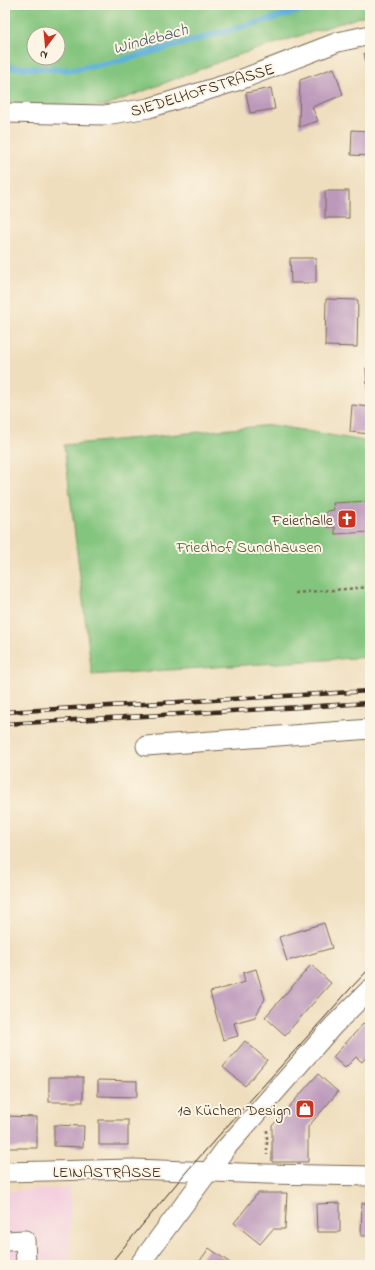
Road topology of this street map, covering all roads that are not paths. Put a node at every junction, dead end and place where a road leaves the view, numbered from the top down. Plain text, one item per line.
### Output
1 (370, 35) edge
2 (5, 113) edge
3 (370, 729) edge
4 (146, 746) dead end
5 (370, 989) edge
6 (5, 1172) edge
7 (208, 1172) junction
8 (370, 1176) edge
9 (5, 1241) edge
10 (26, 1265) edge
11 (139, 1265) edge

1 - 2 street, SIEDELHOFSTRASSE
3 - 4 street
5 - 7 street
6 - 7 street, LEINASTRASSE
7 - 8 street, LEINASTRASSE
7 - 11 street
9 - 10 street

